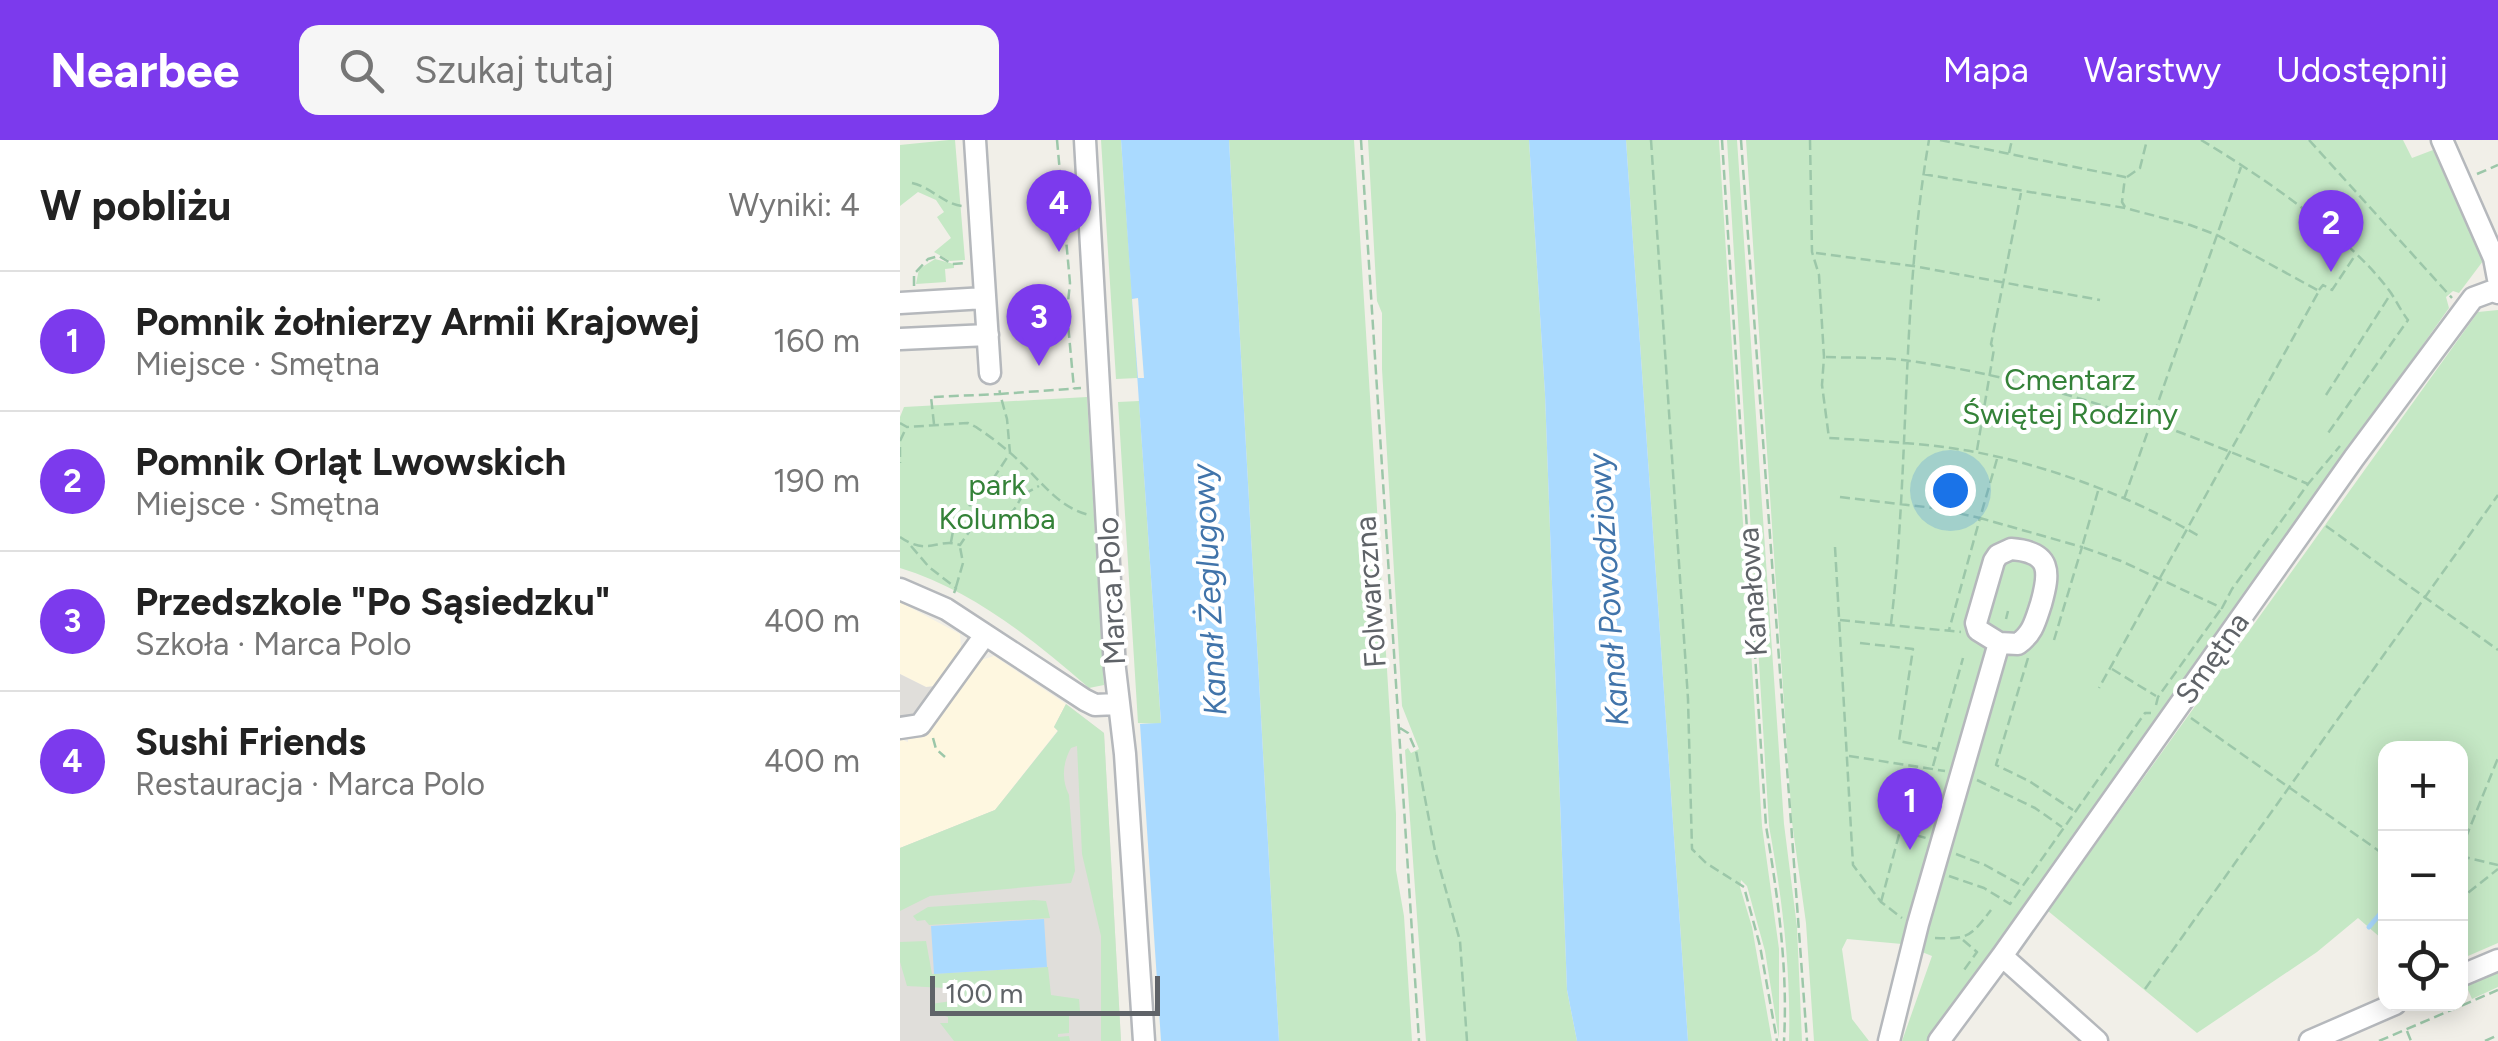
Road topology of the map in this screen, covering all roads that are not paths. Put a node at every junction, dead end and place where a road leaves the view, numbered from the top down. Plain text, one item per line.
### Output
1 (976, 140) edge
2 (1085, 140) edge
3 (2442, 140) edge
4 (2498, 279) edge
5 (2498, 294) edge
6 (985, 298) junction
7 (908, 303) edge
8 (988, 335) junction
9 (900, 339) edge
10 (990, 372) dead end
11 (900, 588) edge
12 (985, 634) junction
13 (1999, 643) junction
14 (1118, 704) junction
15 (910, 727) edge
16 (2002, 956) junction
17 (2498, 960) edge
18 (2468, 973) edge
19 (2385, 1011) edge
20 (2354, 1033) edge
21 (1144, 1041) edge
22 (1889, 1041) edge
23 (1939, 1041) edge
24 (2097, 1041) edge
25 (2310, 1041) edge

1 - 6 street
2 - 14 street, Marca Polo
3 - 4 street
5 - 16 street, Smętna
6 - 7 street
6 - 8 street
8 - 9 street
8 - 10 street
11 - 12 street
12 - 14 street
12 - 15 street
13 - 13 street
13 - 22 street
14 - 21 street, Marca Polo
16 - 23 street, Smętna
16 - 24 street
17 - 18 street
19 - 20 street
20 - 25 street

